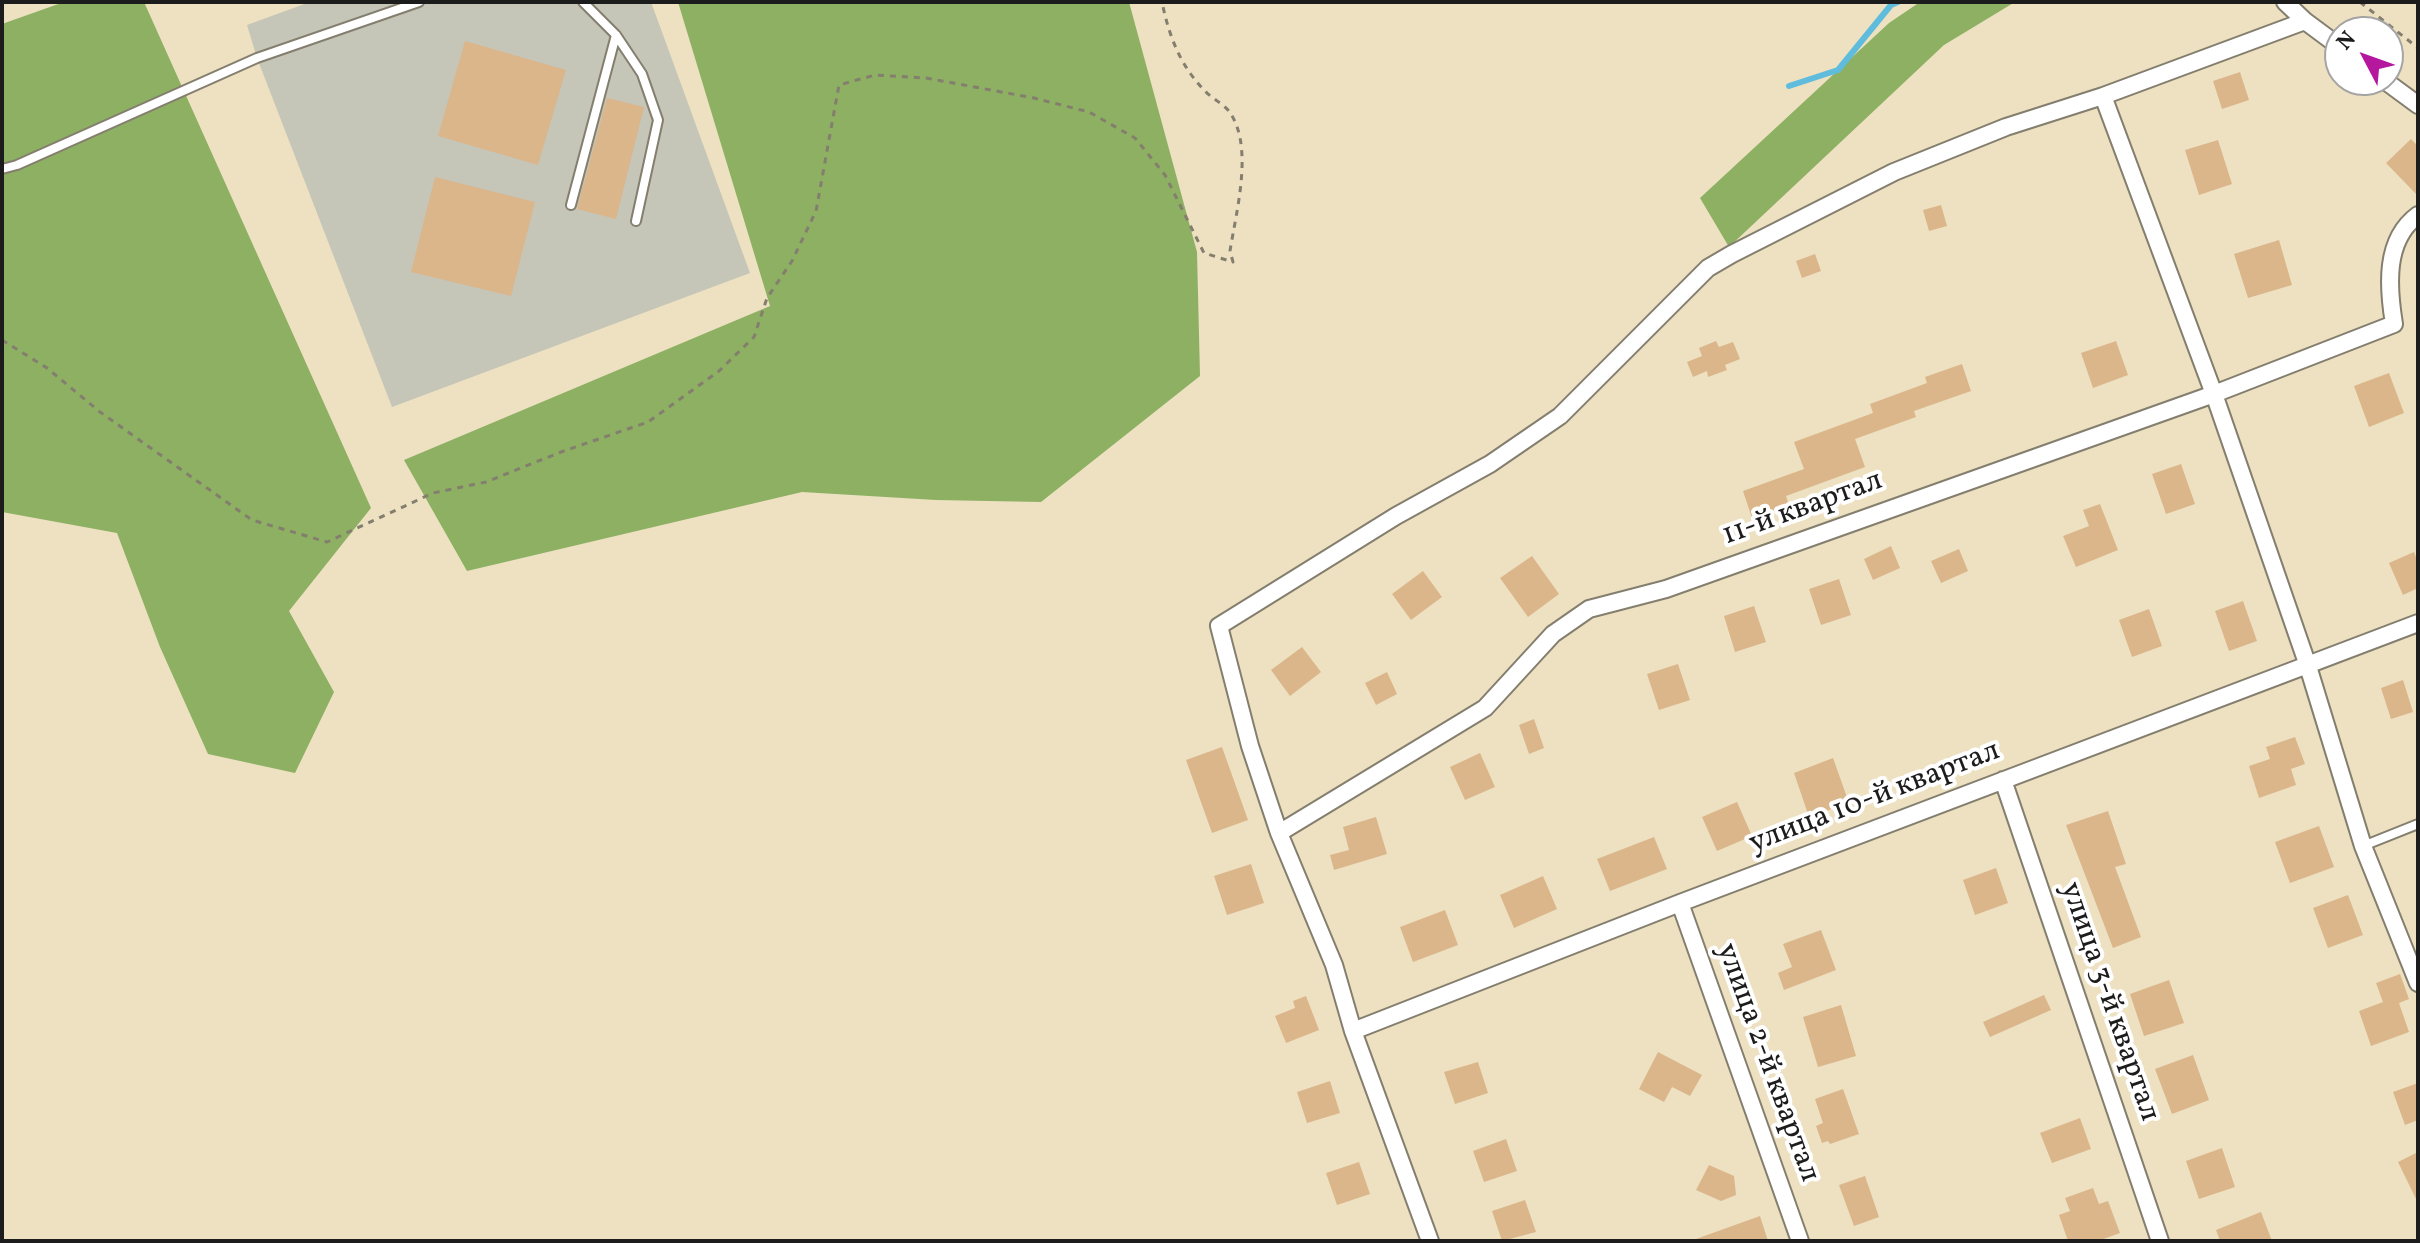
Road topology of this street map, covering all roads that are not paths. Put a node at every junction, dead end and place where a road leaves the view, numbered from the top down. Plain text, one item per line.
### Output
1 (419, 2) edge
2 (583, 2) edge
3 (2285, 2) edge
4 (2305, 21) junction
5 (616, 35) junction
6 (2324, 35) edge
7 (2103, 96) junction
8 (2, 169) edge
9 (571, 205) dead end
10 (2418, 215) edge
11 (636, 221) dead end
12 (2214, 394) junction
13 (2418, 623) edge
14 (2307, 663) junction
15 (2003, 780) junction
16 (2418, 824) edge
17 (1279, 833) junction
18 (2363, 846) junction
19 (1680, 903) junction
20 (2418, 983) edge
21 (1353, 1031) junction
22 (1430, 1241) edge
23 (1800, 1241) edge
24 (2160, 1241) edge

1 - 8 lane
2 - 5 lane
3 - 4 street
4 - 6 street
4 - 7 street
5 - 9 lane
5 - 11 lane
7 - 12 street
7 - 17 street
10 - 12 street, 11-й квартал
12 - 14 street
12 - 17 street, 11-й квартал
13 - 14 street, улица 10-й квартал
14 - 15 street, улица 10-й квартал
14 - 18 street
15 - 19 street, улица 10-й квартал
15 - 24 street, улица 3-й квартал
16 - 18 lane
17 - 21 street
18 - 20 street
19 - 21 street, улица 10-й квартал
19 - 23 street, улица 2-й квартал
21 - 22 street

